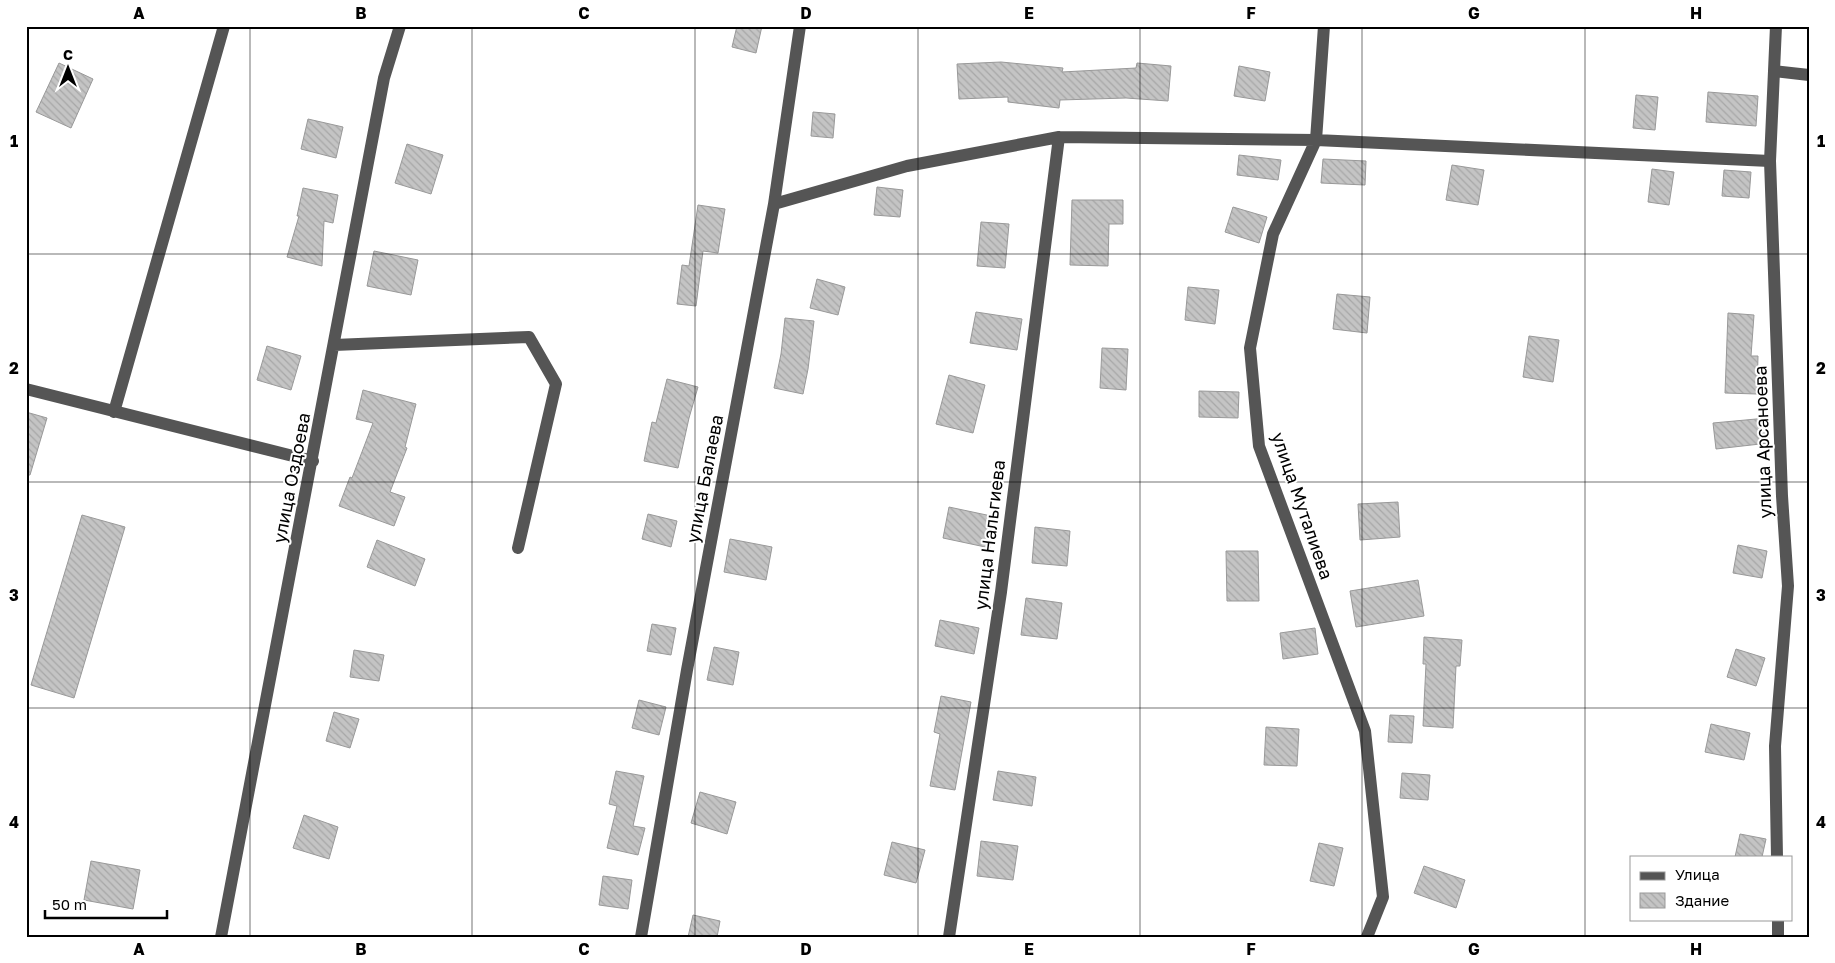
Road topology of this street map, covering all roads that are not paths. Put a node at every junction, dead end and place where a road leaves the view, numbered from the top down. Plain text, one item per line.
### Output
1 (224, 26) edge
2 (400, 26) edge
3 (800, 26) edge
4 (1324, 26) edge
5 (1776, 26) edge
6 (1774, 71) junction
7 (1809, 74) edge
8 (1059, 138) junction
9 (1316, 140) junction
10 (1770, 161) junction
11 (774, 204) junction
12 (334, 345) junction
13 (26, 389) edge
14 (114, 412) junction
15 (313, 461) junction
16 (518, 548) dead end
17 (1777, 856) edge
18 (1778, 920) edge
19 (221, 937) edge
20 (641, 937) edge
21 (949, 937) edge
22 (1367, 937) edge
23 (1778, 937) edge

1 - 14 street
2 - 12 street, улица Оздоева
3 - 11 street, улица Балаева
4 - 9 street, улица Муталиева
5 - 6 street, улица Арсаноева
6 - 7 street
6 - 10 street, улица Арсаноева
8 - 9 street
8 - 11 street
8 - 21 street, улица Нальгиева
9 - 10 street
9 - 22 street, улица Муталиева
10 - 17 street, улица Арсаноева
11 - 20 street, улица Балаева
12 - 15 street, улица Оздоева
12 - 16 street
13 - 14 street
14 - 15 street
15 - 19 street, улица Оздоева
18 - 23 street

